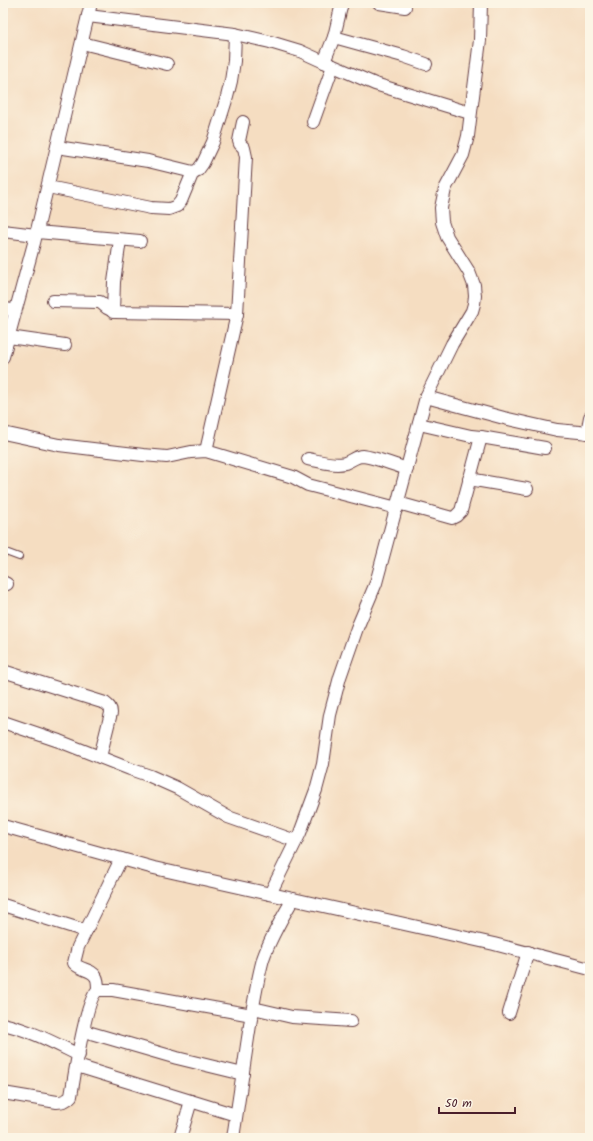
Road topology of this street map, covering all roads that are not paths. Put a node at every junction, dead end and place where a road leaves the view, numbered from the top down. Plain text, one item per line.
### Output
1 (91, 3) edge
2 (342, 3) edge
3 (379, 3) edge
4 (481, 3) edge
5 (405, 7) dead end
6 (88, 16) junction
7 (235, 34) junction
8 (334, 37) junction
9 (82, 43) junction
10 (167, 64) dead end
11 (329, 64) junction
12 (426, 64) dead end
13 (470, 113) junction
14 (243, 122) dead end
15 (313, 122) dead end
16 (57, 147) junction
17 (193, 172) junction
18 (48, 187) junction
19 (3, 231) edge
20 (37, 234) junction
21 (120, 240) junction
22 (140, 241) dead end
23 (53, 301) dead end
24 (3, 308) edge
25 (16, 311) junction
26 (113, 312) junction
27 (237, 314) junction
28 (8, 336) junction
29 (65, 345) dead end
30 (3, 355) edge
31 (426, 397) junction
32 (590, 417) edge
33 (419, 424) junction
34 (3, 433) edge
35 (588, 433) edge
36 (481, 436) junction
37 (546, 448) dead end
38 (206, 451) junction
39 (308, 459) dead end
40 (407, 469) junction
41 (470, 479) junction
42 (527, 489) dead end
43 (398, 506) junction
44 (3, 551) edge
45 (19, 557) dead end
46 (3, 670) edge
47 (3, 722) edge
48 (100, 757) junction
49 (3, 826) edge
50 (296, 841) junction
51 (121, 859) junction
52 (270, 894) junction
53 (293, 899) junction
54 (3, 905) edge
55 (86, 931) junction
56 (528, 952) junction
57 (590, 969) edge
58 (98, 990) junction
59 (252, 1012) junction
60 (509, 1013) dead end
61 (351, 1021) dead end
62 (3, 1024) edge
63 (84, 1031) junction
64 (78, 1061) junction
65 (243, 1074) junction
66 (3, 1093) edge
67 (191, 1101) junction
68 (236, 1115) junction
69 (180, 1138) edge
70 (233, 1138) edge

1 - 6 street
2 - 8 street
3 - 5 street
4 - 13 street
6 - 7 street
6 - 9 street
7 - 11 street
7 - 17 street
8 - 11 street
8 - 12 street
9 - 10 street
9 - 16 street
11 - 13 street
11 - 15 street
13 - 31 street
14 - 27 street
16 - 17 street
16 - 18 street
17 - 18 street
18 - 20 street
19 - 20 street
20 - 21 street
20 - 25 street
21 - 22 street
21 - 26 street
23 - 26 street
24 - 25 street
25 - 28 street
26 - 27 street
27 - 38 street
28 - 29 street
28 - 30 street
31 - 33 street
31 - 35 street
32 - 35 street
33 - 36 street
33 - 40 street
34 - 38 street
36 - 37 street
36 - 41 street
38 - 43 street
39 - 40 street
40 - 43 street
41 - 42 street
41 - 43 street
43 - 50 street
44 - 45 lane
46 - 48 street
47 - 48 street
48 - 50 street
49 - 51 street
50 - 52 street
51 - 52 street
51 - 55 street
52 - 53 street
53 - 56 street
53 - 59 street
54 - 55 street
55 - 58 street
56 - 57 street
56 - 60 street
58 - 59 street
58 - 63 street
59 - 61 street
59 - 65 street
62 - 64 street
63 - 64 street
63 - 65 street
64 - 66 street
64 - 67 street
65 - 68 street
67 - 68 street
67 - 69 street
68 - 70 street

